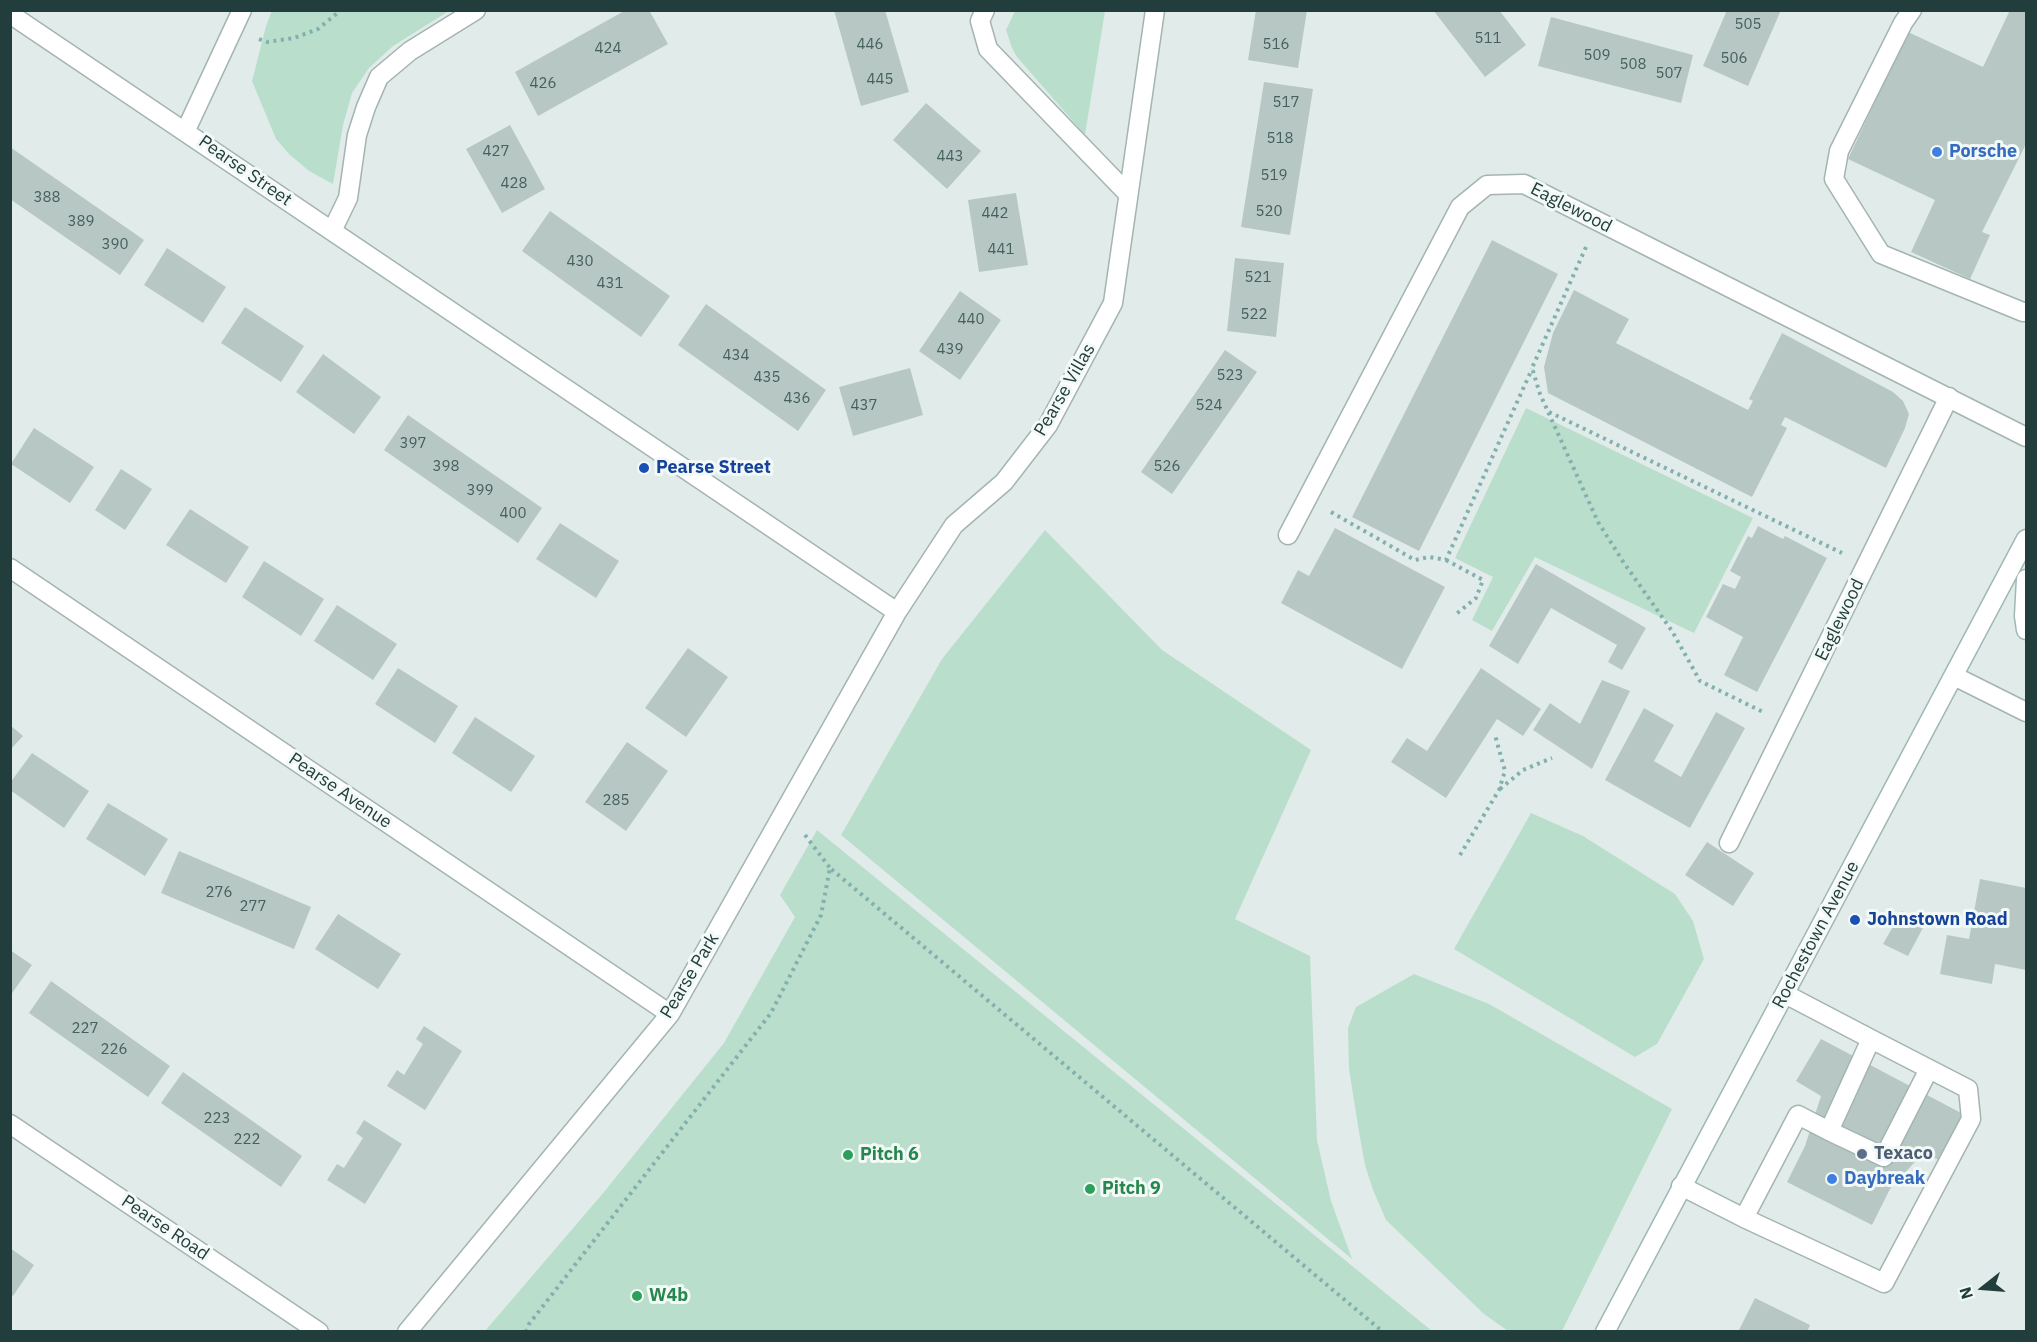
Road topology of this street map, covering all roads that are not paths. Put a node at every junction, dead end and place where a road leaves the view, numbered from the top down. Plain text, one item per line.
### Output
1 (242, 10) edge
2 (476, 10) edge
3 (985, 10) edge
4 (1155, 10) edge
5 (1912, 10) edge
6 (10, 14) edge
7 (186, 130) junction
8 (1128, 194) junction
9 (332, 231) junction
10 (2026, 312) edge
11 (1949, 397) junction
12 (2026, 437) edge
13 (1288, 535) dead end
14 (2026, 539) edge
15 (10, 568) edge
16 (2026, 579) edge
17 (897, 612) junction
18 (2026, 630) edge
19 (1954, 676) junction
20 (2026, 712) edge
21 (1729, 843) dead end
22 (1785, 994) junction
23 (670, 1014) junction
24 (1871, 1039) junction
25 (1929, 1069) junction
26 (10, 1124) edge
27 (1829, 1131) junction
28 (1681, 1186) junction
29 (1744, 1218) junction
30 (319, 1332) edge
31 (406, 1332) edge
32 (1605, 1332) edge

1 - 7 street
2 - 9 street
3 - 8 street
4 - 8 street, Pearse Villas
5 - 10 street
6 - 7 street, Pearse Street
7 - 9 street, Pearse Street
8 - 17 street, Pearse Villas
9 - 17 street, Pearse Street
11 - 12 street, Eaglewood
11 - 13 street, Eaglewood
11 - 21 street, Eaglewood
14 - 19 street, Rochestown Avenue
15 - 23 street, Pearse Avenue
16 - 18 street
17 - 23 street, Pearse Park
19 - 20 street
19 - 22 street, Rochestown Avenue
22 - 24 street
22 - 28 street, Rochestown Avenue
23 - 31 street, Pearse Park
24 - 25 street
24 - 27 street
25 - 27 street
25 - 29 street
26 - 30 street, Pearse Road
27 - 29 street
28 - 29 street
28 - 32 street, Rochestown Avenue

